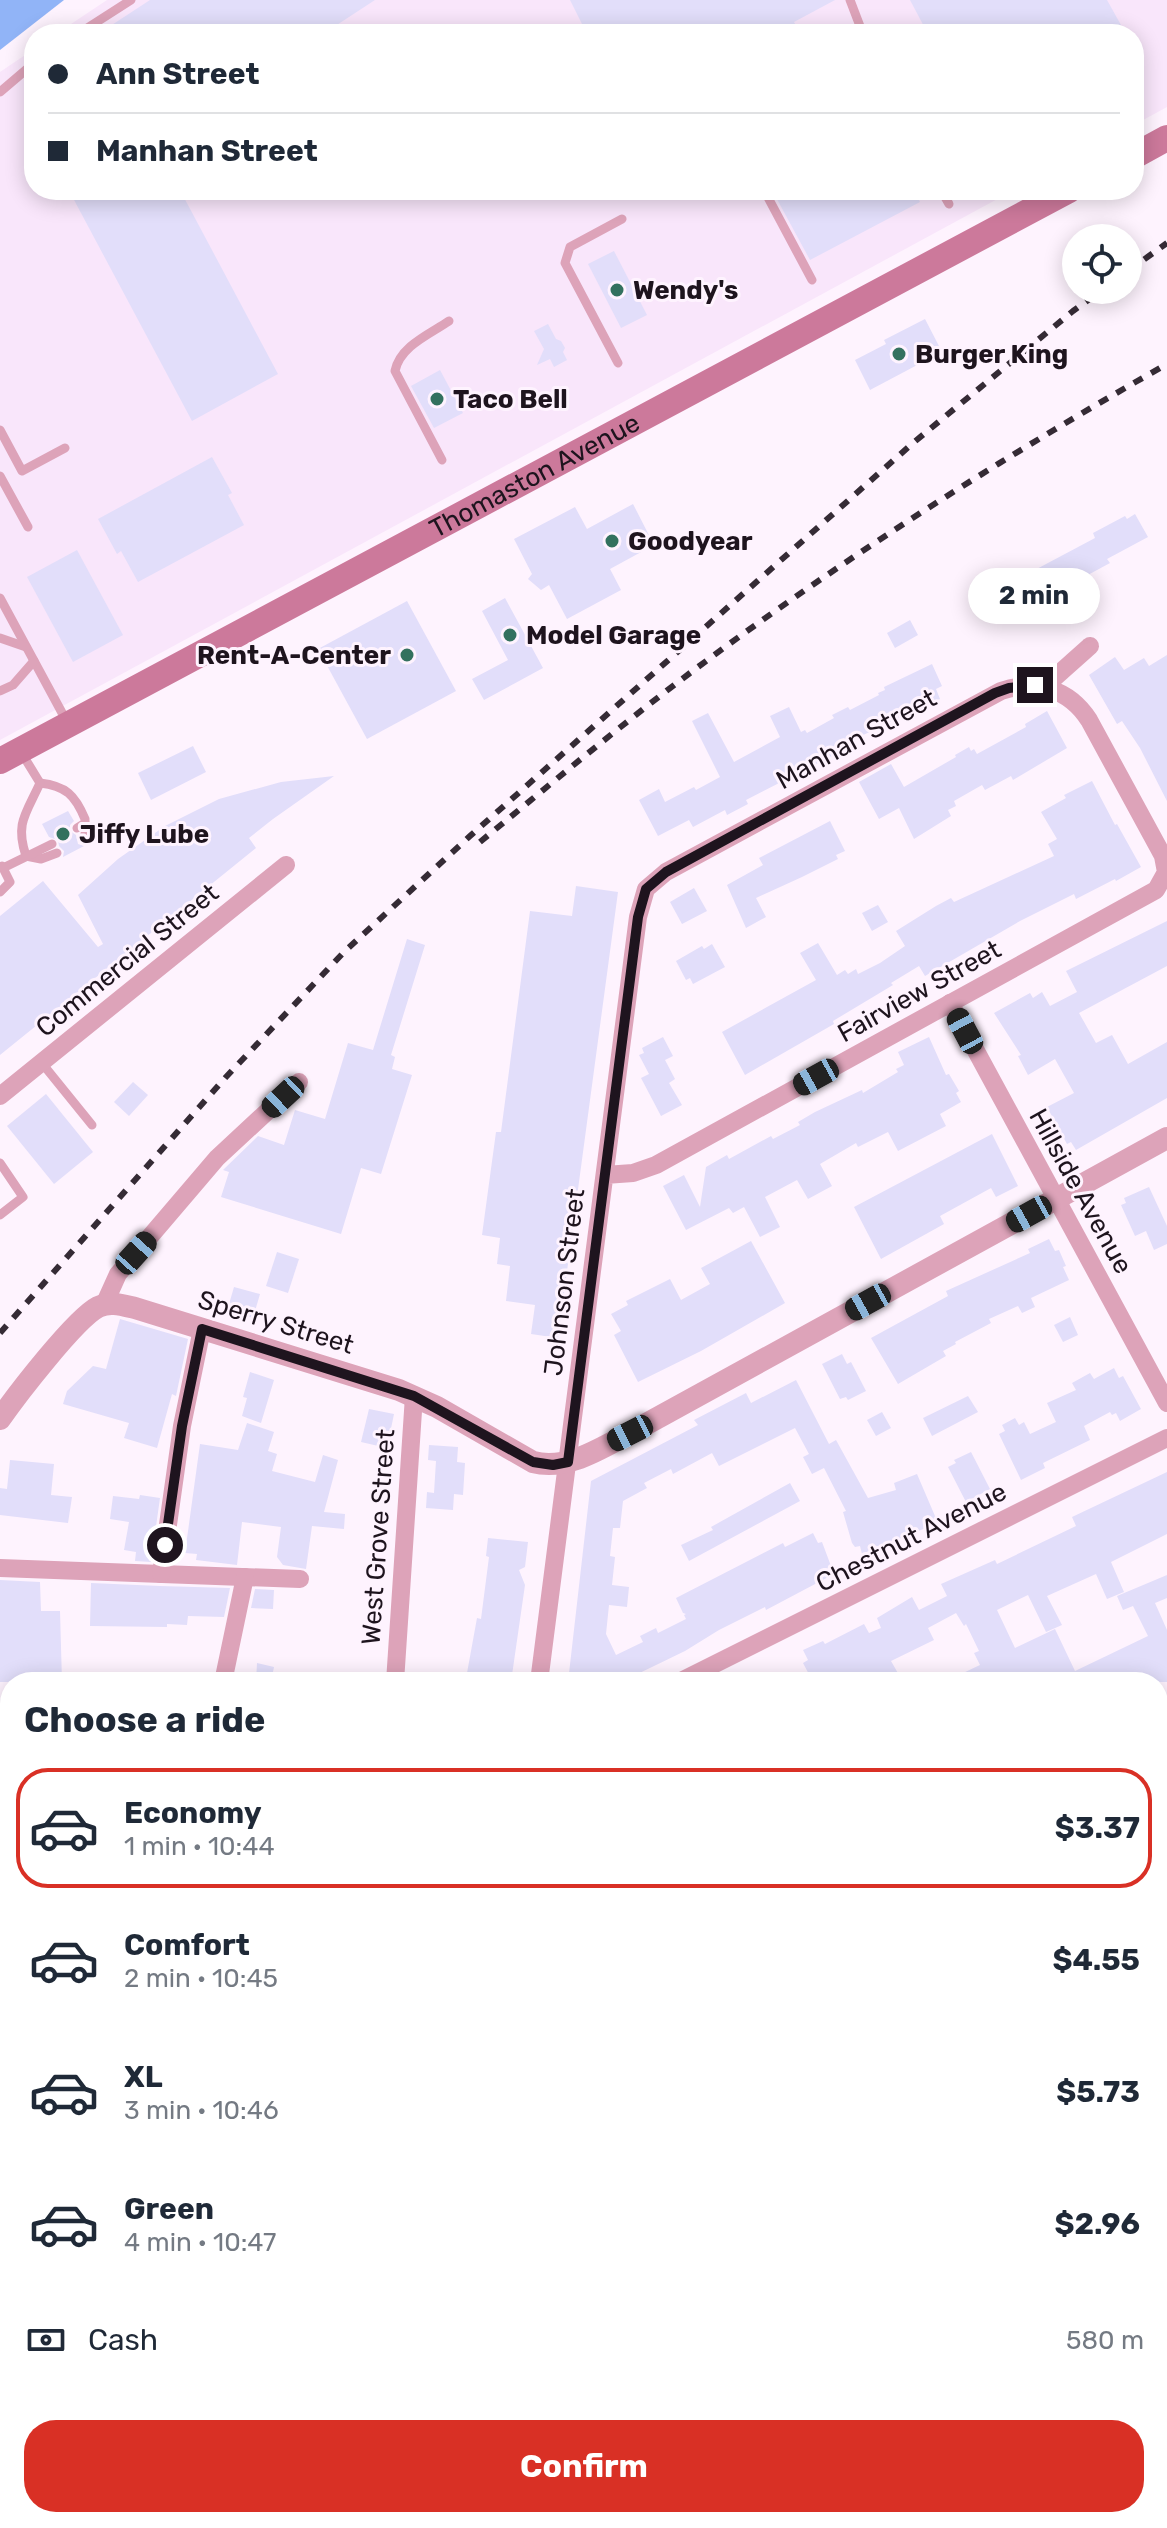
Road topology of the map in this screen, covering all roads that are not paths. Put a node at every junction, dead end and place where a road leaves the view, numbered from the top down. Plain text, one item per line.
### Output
1 (131, 0) edge
2 (850, 0) edge
3 (94, 24) edge
4 (859, 24) edge
5 (24, 72) edge
6 (0, 92) edge
7 (1167, 138) edge
8 (1144, 151) edge
9 (769, 200) edge
10 (947, 200) edge
11 (1050, 200) edge
12 (949, 204) dead end
13 (622, 219) dead end
14 (812, 280) dead end
15 (449, 321) dead end
16 (618, 363) dead end
17 (0, 430) edge
18 (65, 448) dead end
19 (442, 460) dead end
20 (0, 476) edge
21 (28, 527) dead end
22 (0, 598) edge
23 (4, 612) edge
24 (0, 638) edge
25 (1090, 646) dead end
26 (26, 647) junction
27 (34, 661) junction
28 (1044, 687) junction
29 (0, 691) edge
30 (69, 724) junction
31 (10, 755) edge
32 (40, 783) junction
33 (83, 839) dead end
34 (54, 848) dead end
35 (26, 856) junction
36 (286, 865) dead end
37 (1, 866) edge
38 (1165, 881) edge
39 (646, 889) joint
40 (0, 892) edge
41 (950, 1003) junction
42 (41, 1062) junction
43 (299, 1082) dead end
44 (0, 1096) edge
45 (92, 1125) dead end
46 (1167, 1138) edge
47 (0, 1163) edge
48 (605, 1175) junction
49 (1056, 1199) junction
50 (0, 1215) edge
51 (104, 1305) junction
52 (202, 1329) junction
53 (414, 1396) junction
54 (1167, 1403) edge
55 (0, 1419) edge
56 (1167, 1438) edge
57 (568, 1462) junction
58 (0, 1568) edge
59 (161, 1574) junction
60 (245, 1577) junction
61 (300, 1579) dead end
62 (225, 1672) edge
63 (396, 1672) edge
64 (540, 1672) edge
65 (699, 1672) edge

1 - 3 lane
2 - 4 lane
5 - 6 lane
7 - 8 main road
9 - 14 lane
10 - 12 lane
11 - 30 main road, Thomaston Avenue
13 - 16 lane
15 - 19 lane
17 - 18 lane
20 - 21 lane
22 - 23 lane
23 - 26 lane
24 - 26 lane
25 - 28 street
26 - 27 lane
27 - 29 lane
27 - 30 lane
28 - 38 street, Fairview Street
28 - 39 street, Manhan Street
30 - 31 main road, Thomaston Avenue
31 - 32 lane
32 - 33 lane
32 - 35 lane
34 - 35 lane
35 - 37 lane
36 - 42 street, Commercial Street
37 - 40 lane
38 - 41 street, Fairview Street
39 - 48 street, Johnson Street
41 - 48 street, Fairview Street
41 - 49 street, Hillside Avenue
42 - 44 street, Commercial Street
42 - 45 lane
43 - 51 street
46 - 49 street
47 - 50 lane
48 - 57 street, Johnson Street
49 - 54 street, Hillside Avenue
49 - 57 street
51 - 52 street, Sperry Street
51 - 55 street
52 - 53 street, Sperry Street
52 - 59 street
53 - 57 street, Sperry Street
53 - 63 street, West Grove Street
56 - 65 street, Chestnut Avenue
57 - 64 street, Johnson Street
58 - 59 street
59 - 60 street
60 - 61 street
60 - 62 street

